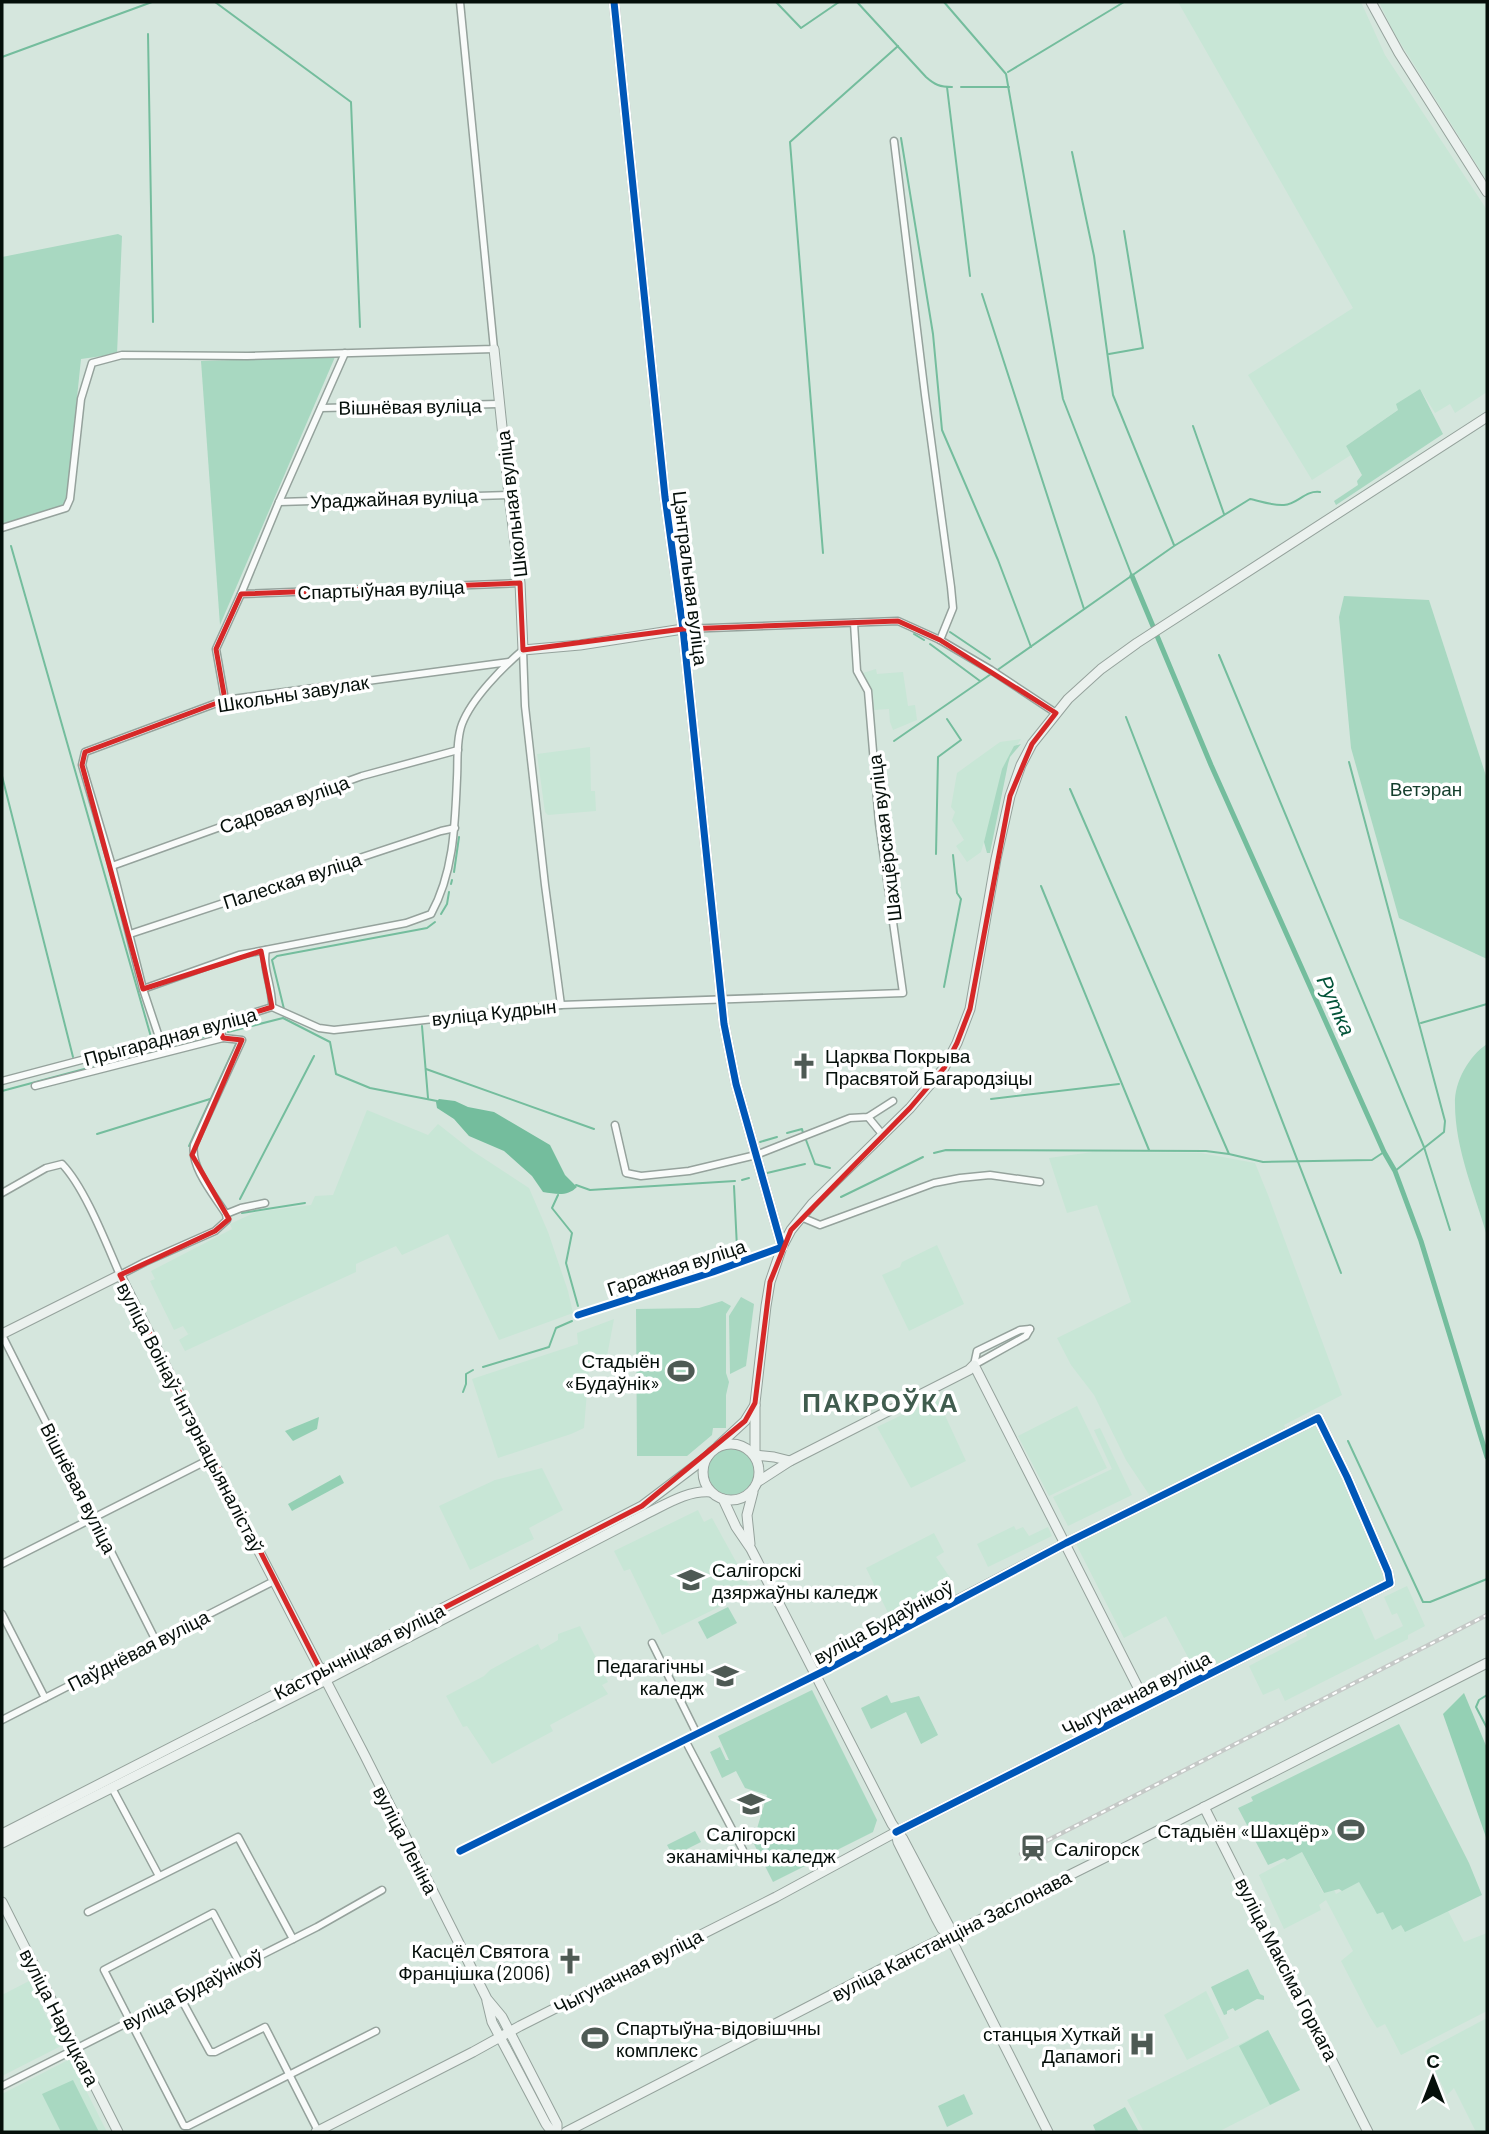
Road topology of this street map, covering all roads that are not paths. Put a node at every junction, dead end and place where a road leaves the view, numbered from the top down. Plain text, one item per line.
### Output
1 (460, 2) edge
2 (614, 2) edge
3 (1371, 2) edge
4 (894, 141) dead end
5 (1487, 192) edge
6 (494, 349) junction
7 (345, 353) junction
8 (499, 404) junction
9 (321, 408) junction
10 (1487, 417) edge
11 (509, 495) junction
12 (279, 502) junction
13 (2, 528) edge
14 (520, 583) junction
15 (242, 594) junction
16 (854, 623) junction
17 (683, 629) junction
18 (940, 640) junction
19 (523, 650) junction
20 (509, 662) junction
21 (225, 700) junction
22 (1056, 713) junction
23 (458, 750) junction
24 (455, 828) junction
25 (113, 866) junction
26 (130, 934) junction
27 (266, 950) junction
28 (143, 989) junction
29 (721, 999) junction
30 (561, 1005) junction
31 (272, 1007) junction
32 (218, 1024) junction
33 (223, 1038) junction
34 (160, 1040) junction
35 (2, 1081) edge
36 (35, 1086) dead end
37 (893, 1101) dead end
38 (868, 1116) junction
39 (615, 1125) dead end
40 (882, 1134) junction
41 (756, 1155) junction
42 (1040, 1182) dead end
43 (2, 1193) edge
44 (265, 1203) dead end
45 (226, 1214) junction
46 (801, 1217) junction
47 (782, 1247) junction
48 (120, 1275) junction
49 (578, 1315) dead end
50 (2, 1334) edge
51 (974, 1364) junction
52 (755, 1403) junction
53 (756, 1432) junction
54 (711, 1452) junction
55 (755, 1455) junction
56 (774, 1457) junction
57 (212, 1458) junction
58 (790, 1461) junction
59 (759, 1481) junction
60 (753, 1490) junction
61 (711, 1492) junction
62 (723, 1499) junction
63 (93, 1516) junction
64 (1066, 1543) junction
65 (751, 1549) junction
66 (2, 1564) edge
67 (274, 1581) junction
68 (1390, 1583) joint
69 (2, 1614) edge
70 (156, 1641) junction
71 (652, 1643) dead end
72 (1487, 1663) edge
73 (323, 1675) junction
74 (816, 1675) junction
75 (45, 1698) junction
76 (1147, 1704) junction
77 (2, 1720) edge
78 (697, 1734) junction
79 (685, 1740) junction
80 (112, 1788) junction
81 (1204, 1807) junction
82 (896, 1832) junction
83 (2, 1834) edge
84 (2, 1843) edge
85 (743, 1850) dead end
86 (460, 1851) dead end
87 (159, 1875) junction
88 (382, 1890) dead end
89 (2, 1902) edge
90 (88, 1912) dead end
91 (949, 1936) junction
92 (293, 1939) junction
93 (240, 1964) junction
94 (179, 1995) junction
95 (487, 1999) junction
96 (130, 2020) junction
97 (376, 2031) dead end
98 (509, 2031) junction
99 (499, 2037) junction
100 (75, 2048) junction
101 (289, 2074) junction
102 (2, 2086) edge
103 (118, 2132) edge
104 (317, 2132) edge
105 (555, 2132) edge
106 (566, 2132) edge
107 (1048, 2132) edge
108 (1368, 2132) edge

1 - 6 street, Школьная вуліца
2 - 17 main road, Цэнтральная вуліца
3 - 5 main road
4 - 18 street
6 - 7 street
6 - 8 main road, Школьная вуліца
7 - 9 street
7 - 13 street
8 - 9 street, Вішнёвая вуліца
8 - 11 main road, Школьная вуліца
9 - 12 street
10 - 22 main road
11 - 12 street, Ураджайная вуліца
11 - 14 main road, Школьная вуліца
12 - 15 street
14 - 15 street, Спартыўная вуліца
14 - 19 main road, Школьная вуліца
15 - 21 street
16 - 17 street, Цэнтральная вуліца
16 - 18 street, Цэнтральная вуліца
16 - 29 street, Шахцёрская вуліца
17 - 19 main road, Цэнтральная вуліца
17 - 29 main road, Цэнтральная вуліца
18 - 22 street, Цэнтральная вуліца
19 - 20 street
19 - 30 street, Школьная вуліца
20 - 21 street, Школьны завулак
20 - 23 street
21 - 25 street, Школьны завулак
22 - 40 main road
23 - 24 street
23 - 25 street, Садовая вуліца
24 - 26 street, Палеская вуліца
24 - 27 street
25 - 26 street
26 - 28 street
27 - 28 street
27 - 31 street, Прыгарадная вуліца
28 - 34 street
29 - 30 street, вуліца Кудрын
29 - 41 main road, Цэнтральная вуліца
30 - 31 street, вуліца Кудрын
31 - 32 street, Прыгарадная вуліца
32 - 33 street
32 - 34 street, Прыгарадная вуліца
33 - 36 street
33 - 45 street
34 - 35 street, Прыгарадная вуліца
37 - 38 street
38 - 40 street
38 - 41 street
39 - 41 street
40 - 46 main road
41 - 47 main road, Цэнтральная вуліца
42 - 46 street
43 - 48 street, вуліца Воінаў-Інтэрнацыяналістаў
44 - 45 street
45 - 48 street
46 - 47 main road
47 - 49 street, Гаражная вуліца
47 - 52 main road
48 - 50 main road
48 - 57 main road, вуліца Воінаў-Інтэрнацыяналістаў
50 - 63 street, Вішнёвая вуліца
51 - 51 street
51 - 58 main road
51 - 64 main road
52 - 53 main road
52 - 54 main road, Кастрычніцкая вуліца
53 - 55 main road
53 - 56 main road
54 - 55 main road
54 - 61 main road
54 - 73 main road, Кастрычніцкая вуліца
55 - 56 main road
55 - 59 main road
56 - 58 main road
57 - 63 street
57 - 67 main road, вуліца Воінаў-Інтэрнацыяналістаў
58 - 59 main road
59 - 60 main road
60 - 62 main road
60 - 65 main road
61 - 62 main road
61 - 73 main road, Кастрычніцкая вуліца
62 - 65 main road
63 - 66 street
63 - 70 street, Вішнёвая вуліца
64 - 68 main road, вуліца Будаўнікоў
64 - 74 main road, вуліца Будаўнікоў
64 - 76 main road
65 - 74 main road
67 - 70 street, Паўднёвая вуліца
67 - 73 main road, вуліца Воінаў-Інтэрнацыяналістаў
68 - 76 main road, Чыгуначная вуліца
69 - 75 street
70 - 75 street, Паўднёвая вуліца
71 - 78 street
72 - 81 main road, вуліца Канстанціна Заслонава
73 - 80 main road, Кастрычніцкая вуліца
73 - 83 main road, Кастрычніцкая вуліца
73 - 95 main road, вуліца Леніна
74 - 78 street, вуліца Будаўнікоў
74 - 82 main road
75 - 77 street, Паўднёвая вуліца
76 - 82 main road, Чыгуначная вуліца
78 - 79 street, вуліца Будаўнікоў
79 - 85 street
79 - 86 street, вуліца Будаўнікоў
80 - 84 main road, Кастрычніцкая вуліца
80 - 87 street
81 - 91 main road, вуліца Канстанціна Заслонава
81 - 108 main road, вуліца Максіма Горкага
82 - 91 main road
82 - 98 main road, Чыгуначная вуліца
87 - 90 street
87 - 92 street
88 - 92 street, вуліца Будаўнікоў
89 - 100 main road, вуліца Наруцкага
91 - 106 main road, вуліца Канстанціна Заслонава
91 - 107 main road
92 - 93 street, вуліца Будаўнікоў
93 - 94 street, вуліца Будаўнікоў
93 - 96 street
94 - 96 street, вуліца Будаўнікоў
94 - 101 street
95 - 98 main road, вуліца Леніна
95 - 99 main road, вуліца Леніна
96 - 100 street, вуліца Будаўнікоў
96 - 101 street
97 - 101 street
98 - 99 main road, Чыгуначная вуліца
98 - 105 main road, вуліца Леніна
99 - 104 main road, Чыгуначная вуліца
99 - 105 main road, вуліца Леніна
100 - 102 street, вуліца Будаўнікоў
100 - 103 main road, вуліца Наруцкага
101 - 104 street

